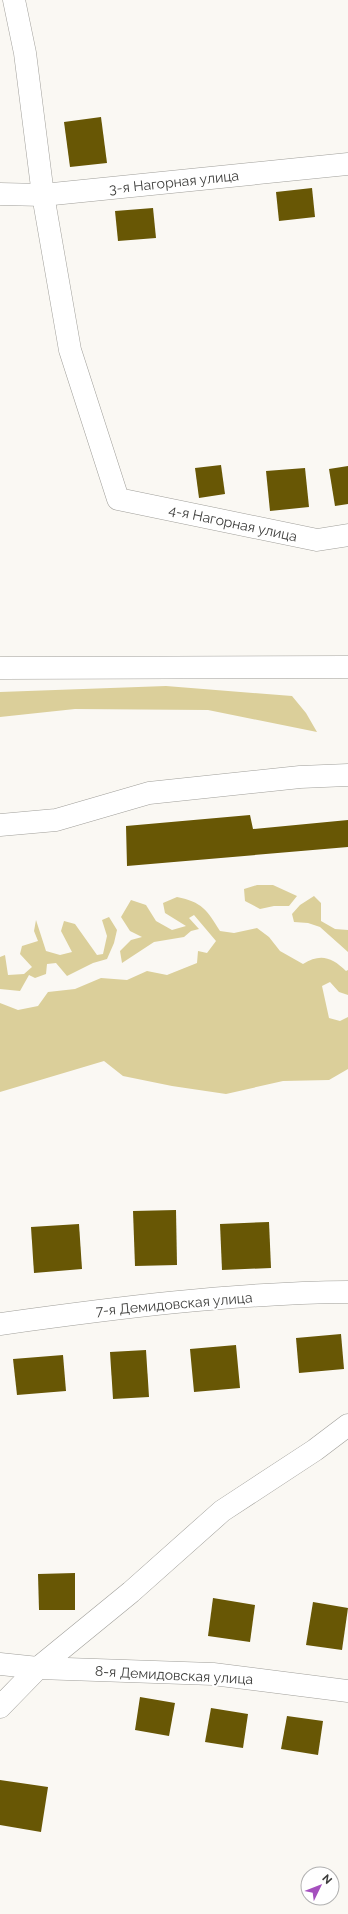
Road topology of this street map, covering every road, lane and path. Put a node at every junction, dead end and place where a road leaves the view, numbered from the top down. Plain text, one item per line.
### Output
1 (14, 0) edge
2 (348, 164) edge
3 (0, 194) edge
4 (43, 195) junction
5 (348, 535) edge
6 (348, 667) edge
7 (0, 668) edge
8 (348, 775) edge
9 (0, 825) edge
10 (348, 1292) edge
11 (0, 1324) edge
12 (348, 1425) edge
13 (0, 1664) edge
14 (38, 1668) junction
15 (348, 1690) edge
16 (0, 1707) edge

1 - 4 street
2 - 4 street, 3-я Нагорная улица
3 - 4 street, 3-я Нагорная улица
4 - 5 street, 4-я Нагорная улица
6 - 7 street
8 - 9 street
10 - 11 street, 7-я Демидовская улица
12 - 14 street
13 - 14 street, 8-я Демидовская улица
14 - 15 street, 8-я Демидовская улица
14 - 16 street

